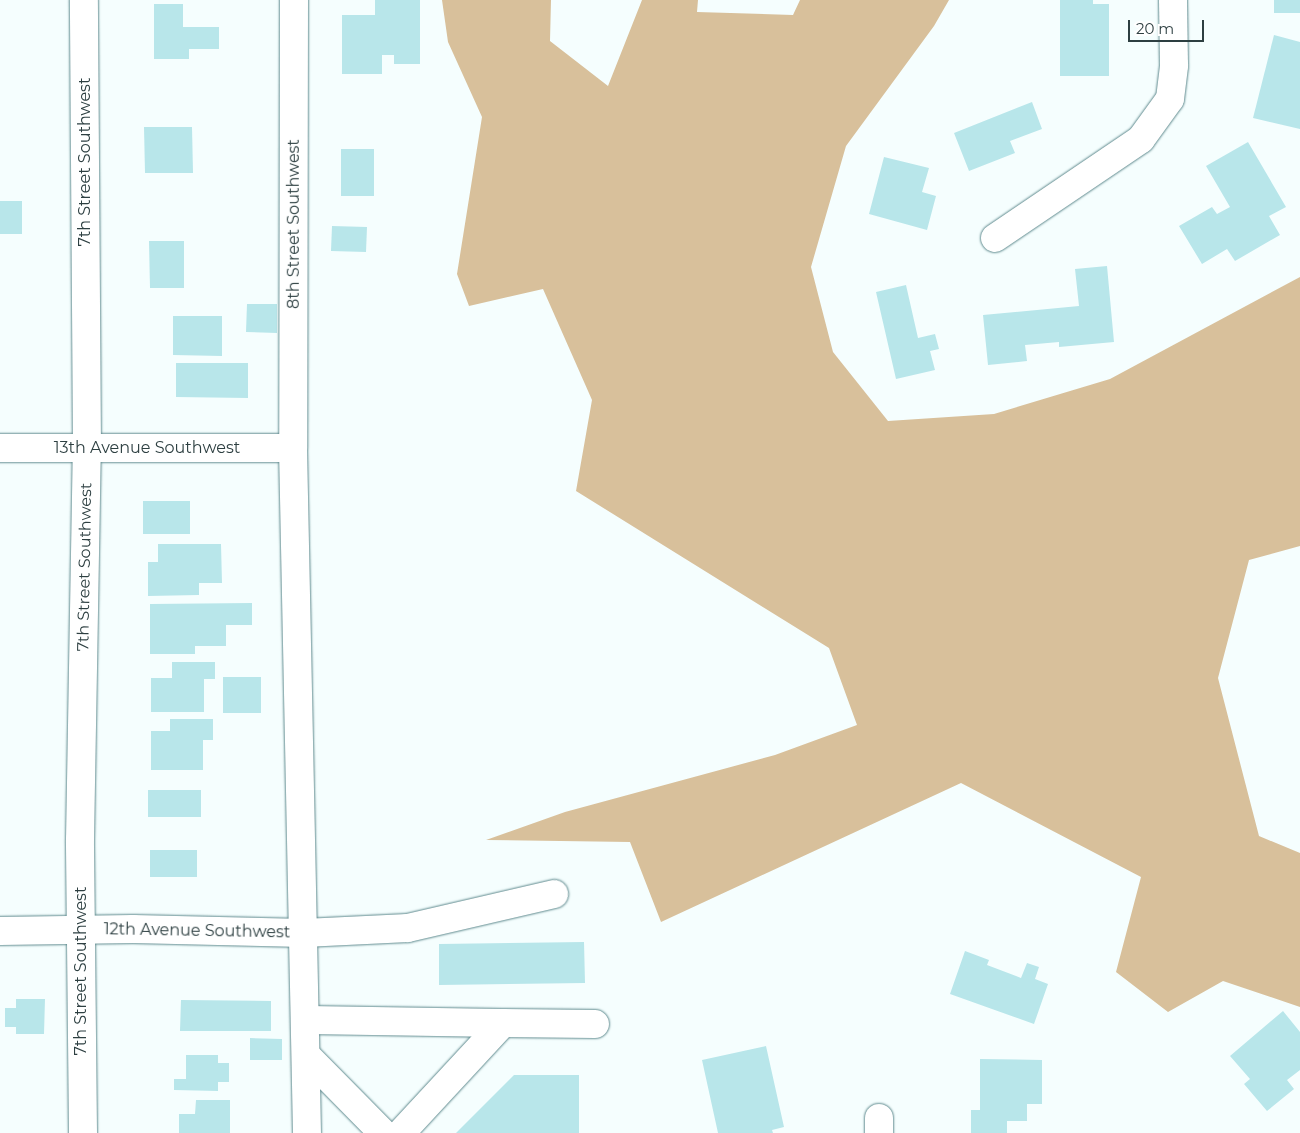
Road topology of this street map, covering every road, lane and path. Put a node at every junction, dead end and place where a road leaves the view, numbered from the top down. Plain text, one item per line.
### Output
1 (84, 0) edge
2 (294, 0) edge
3 (1173, 0) edge
4 (995, 238) dead end
5 (87, 447) junction
6 (0, 448) edge
7 (294, 448) junction
8 (554, 894) dead end
9 (81, 929) junction
10 (0, 931) edge
11 (304, 933) junction
12 (306, 1020) junction
13 (503, 1023) junction
14 (595, 1024) dead end
15 (306, 1055) junction
16 (82, 1133) edge
17 (307, 1133) edge
18 (383, 1133) edge
19 (401, 1133) edge

1 - 5 street, 7th Street Southwest
2 - 7 street, 8th Street Southwest
3 - 4 street
5 - 6 street, 13th Avenue Southwest
5 - 7 street, 13th Avenue Southwest
5 - 9 street, 7th Street Southwest
7 - 11 street, 8th Street Southwest
8 - 11 street, 12th Avenue Southwest
9 - 10 street, 12th Avenue Southwest
9 - 11 street, 12th Avenue Southwest
9 - 16 street, 7th Street Southwest
11 - 12 street, 8th Street Southwest
12 - 13 street
12 - 15 street, 8th Street Southwest
13 - 14 street
13 - 19 street
15 - 17 street, 8th Street Southwest
15 - 18 street

